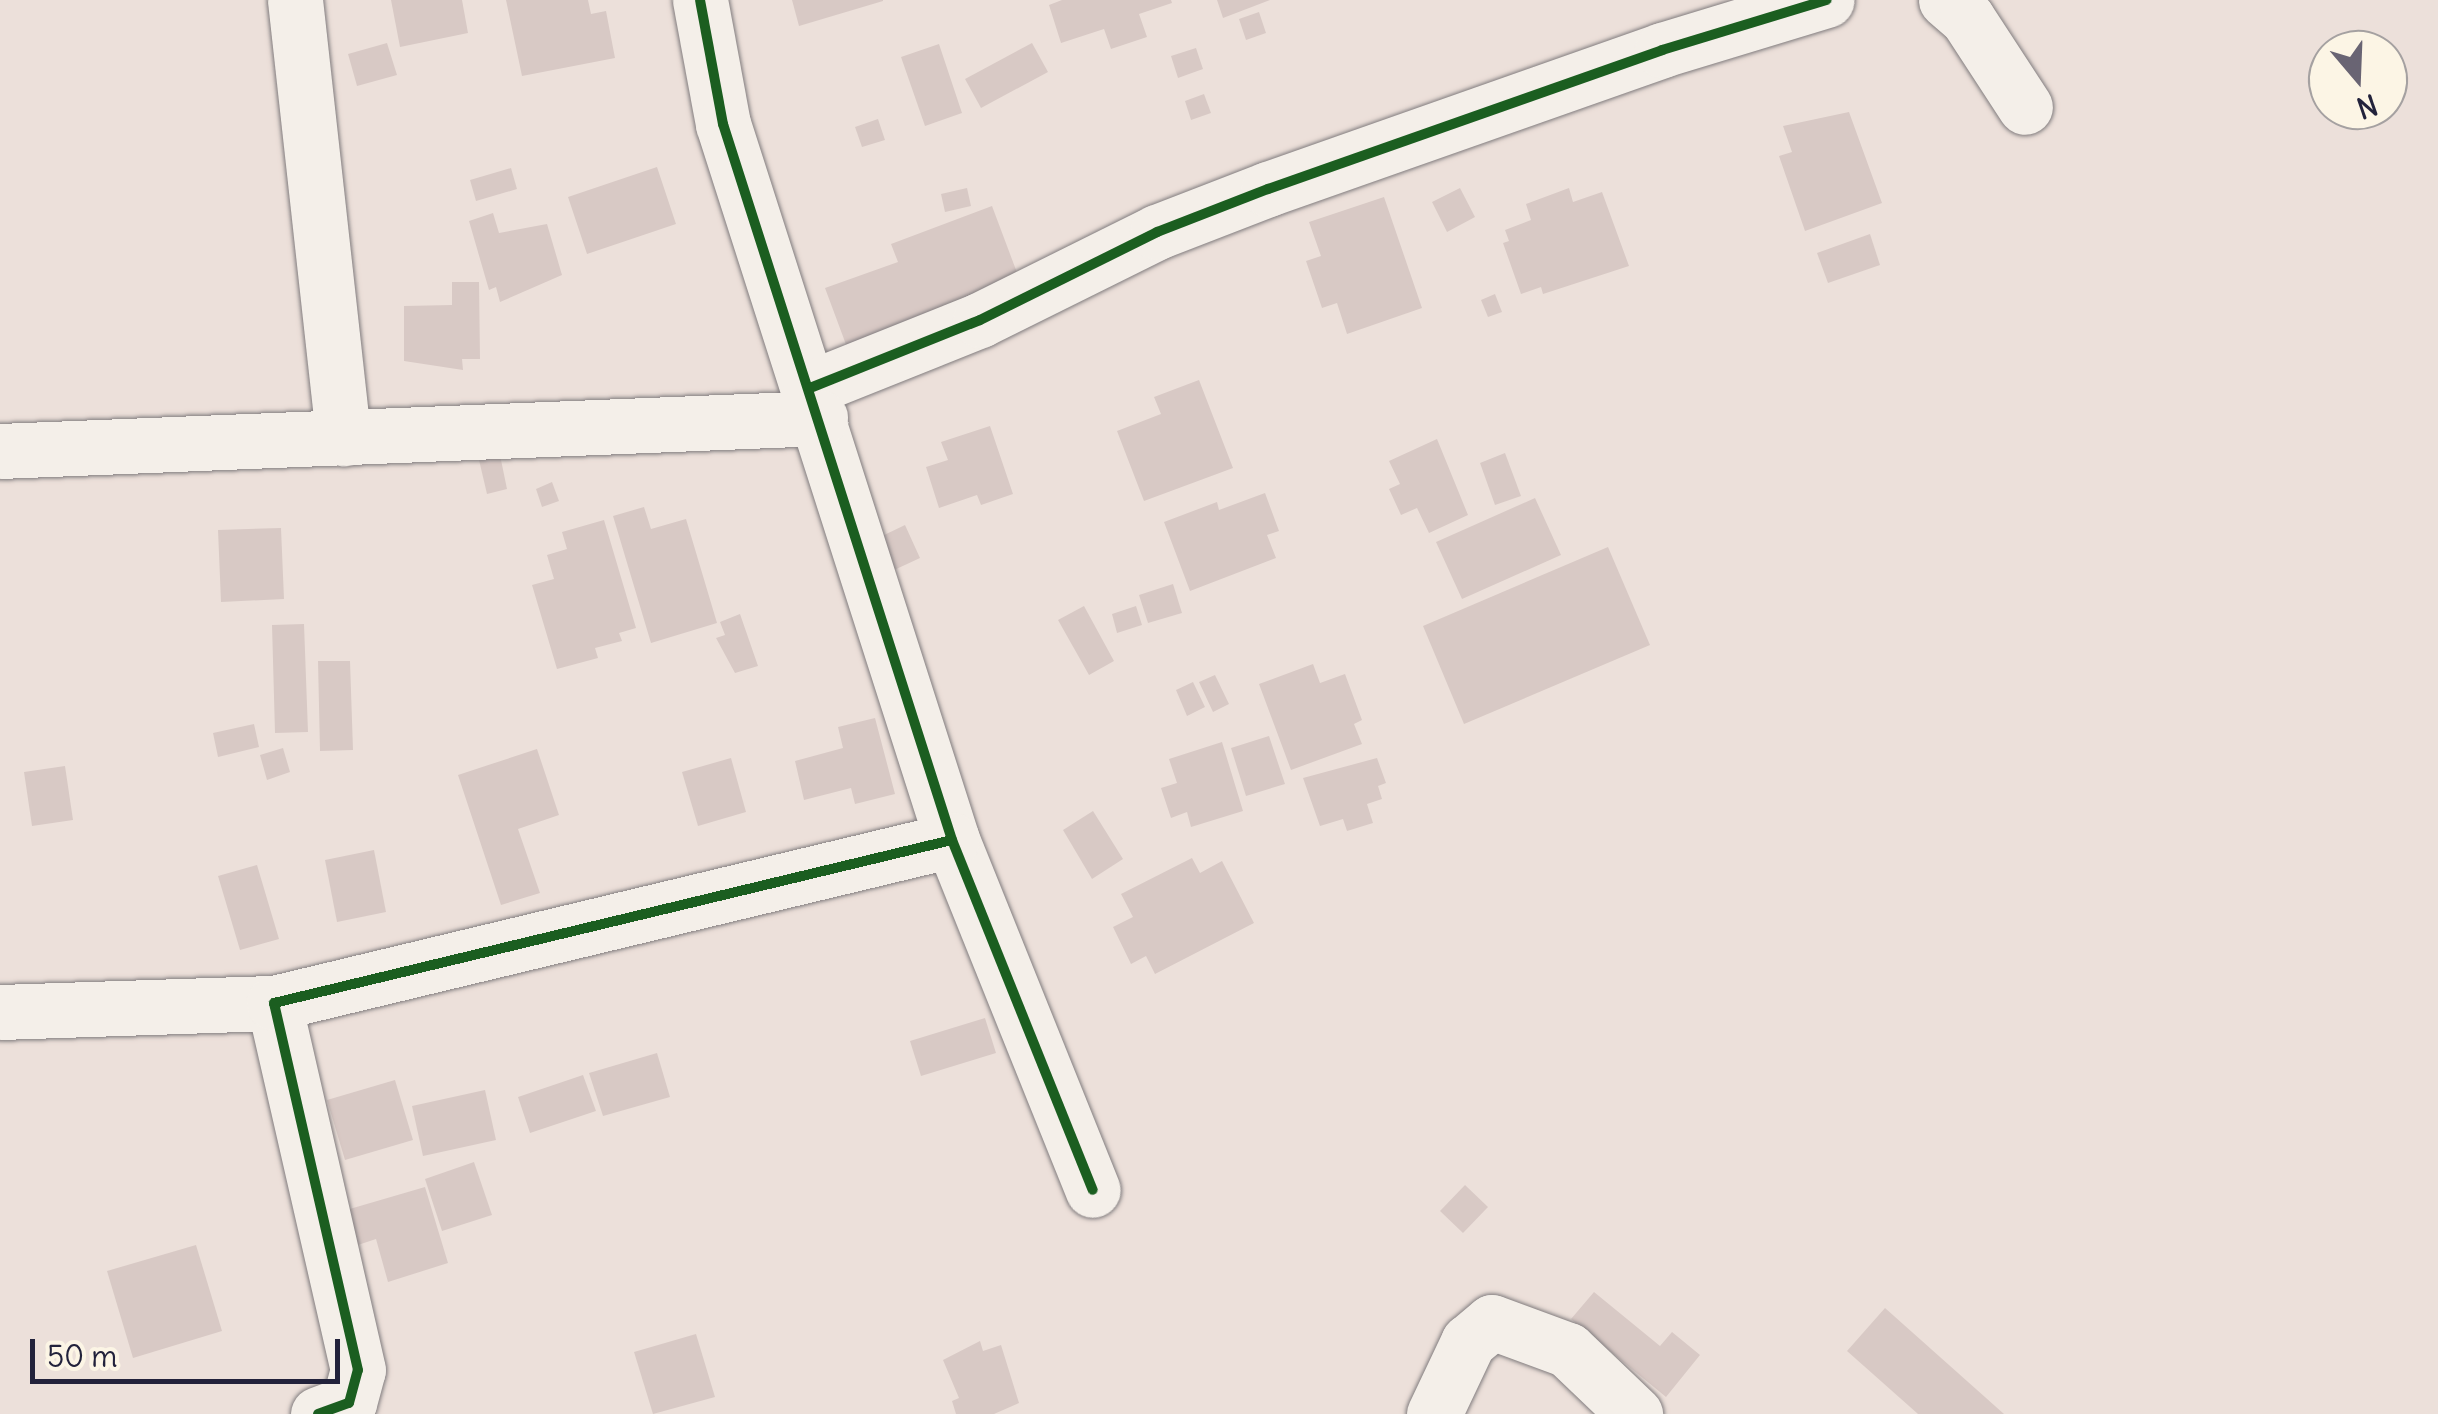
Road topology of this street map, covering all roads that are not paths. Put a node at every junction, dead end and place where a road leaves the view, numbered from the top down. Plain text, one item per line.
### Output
1 (295, 0) edge
2 (700, 0) edge
3 (1827, 0) edge
4 (1946, 0) edge
5 (2025, 107) dead end
6 (815, 404) junction
7 (343, 438) junction
8 (0, 451) edge
9 (952, 840) junction
10 (274, 1003) junction
11 (0, 1012) edge
12 (1093, 1190) dead end
13 (318, 1414) edge
14 (1434, 1414) edge
15 (1635, 1414) edge

1 - 7 street
2 - 6 street
3 - 6 street
4 - 5 street
6 - 7 street
6 - 9 street
7 - 8 street
9 - 10 street
9 - 12 street
10 - 11 street
10 - 13 street
14 - 15 street

